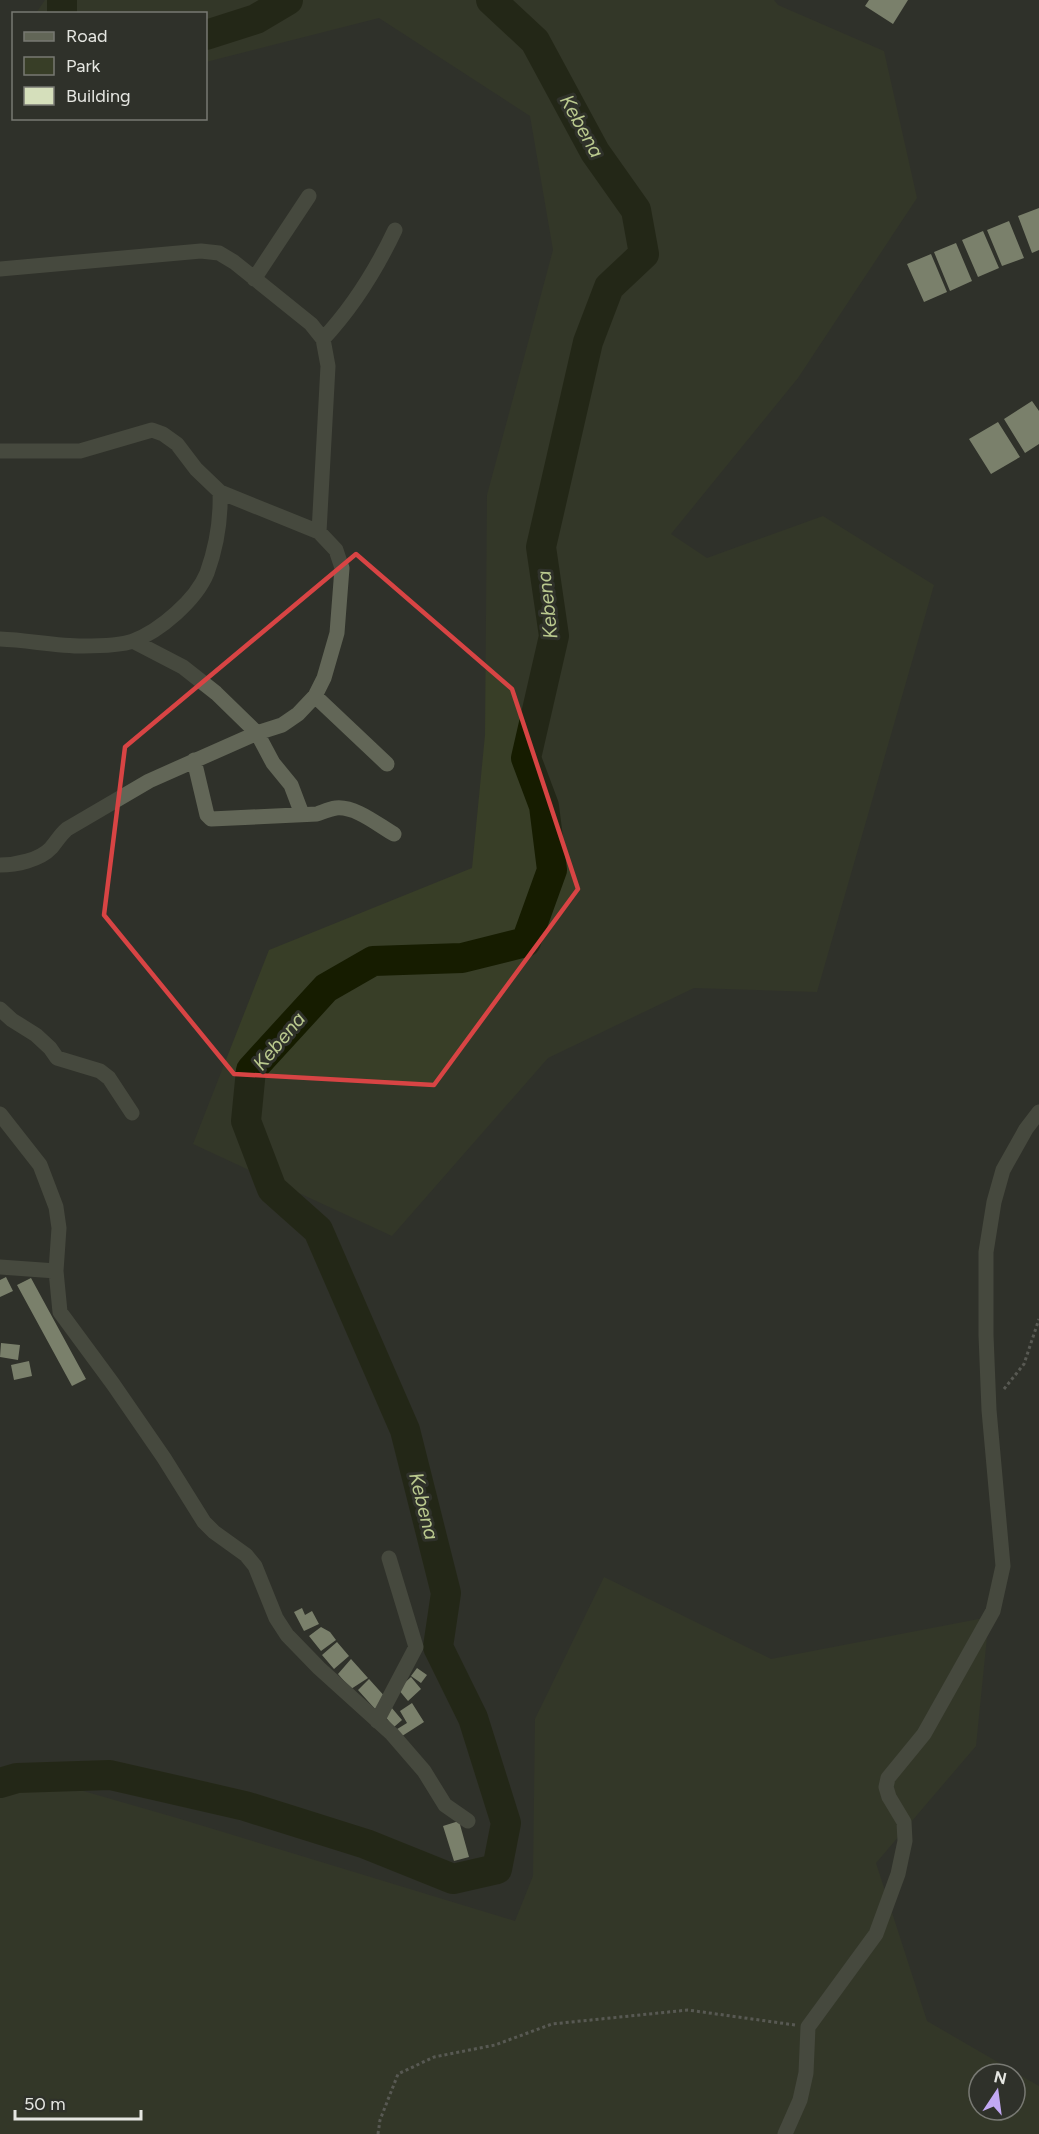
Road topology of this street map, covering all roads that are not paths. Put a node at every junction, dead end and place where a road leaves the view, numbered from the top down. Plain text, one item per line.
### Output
1 (309, 196) dead end
2 (395, 230) dead end
3 (0, 269) edge
4 (254, 279) junction
5 (323, 339) junction
6 (0, 451) edge
7 (220, 492) junction
8 (319, 532) junction
9 (0, 639) edge
10 (133, 641) junction
11 (315, 696) junction
12 (257, 733) junction
13 (194, 760) junction
14 (387, 764) dead end
15 (303, 814) junction
16 (394, 834) dead end
17 (0, 865) edge
18 (0, 1008) edge
19 (1039, 1112) edge
20 (132, 1113) dead end
21 (0, 1114) edge
22 (0, 1267) edge
23 (56, 1271) junction
24 (389, 1558) dead end
25 (377, 1721) junction
26 (468, 1821) dead end
27 (785, 2134) edge

1 - 4 street
2 - 5 street
3 - 4 street
4 - 5 street
5 - 8 street
6 - 7 street
7 - 8 street
7 - 10 street
8 - 11 street
9 - 10 street
10 - 12 street
11 - 12 street
11 - 14 street
12 - 13 street
12 - 15 street
13 - 15 street
13 - 17 street
15 - 16 street
18 - 20 street
19 - 27 street
21 - 23 street
22 - 23 street
23 - 25 street
24 - 25 street
25 - 26 street

